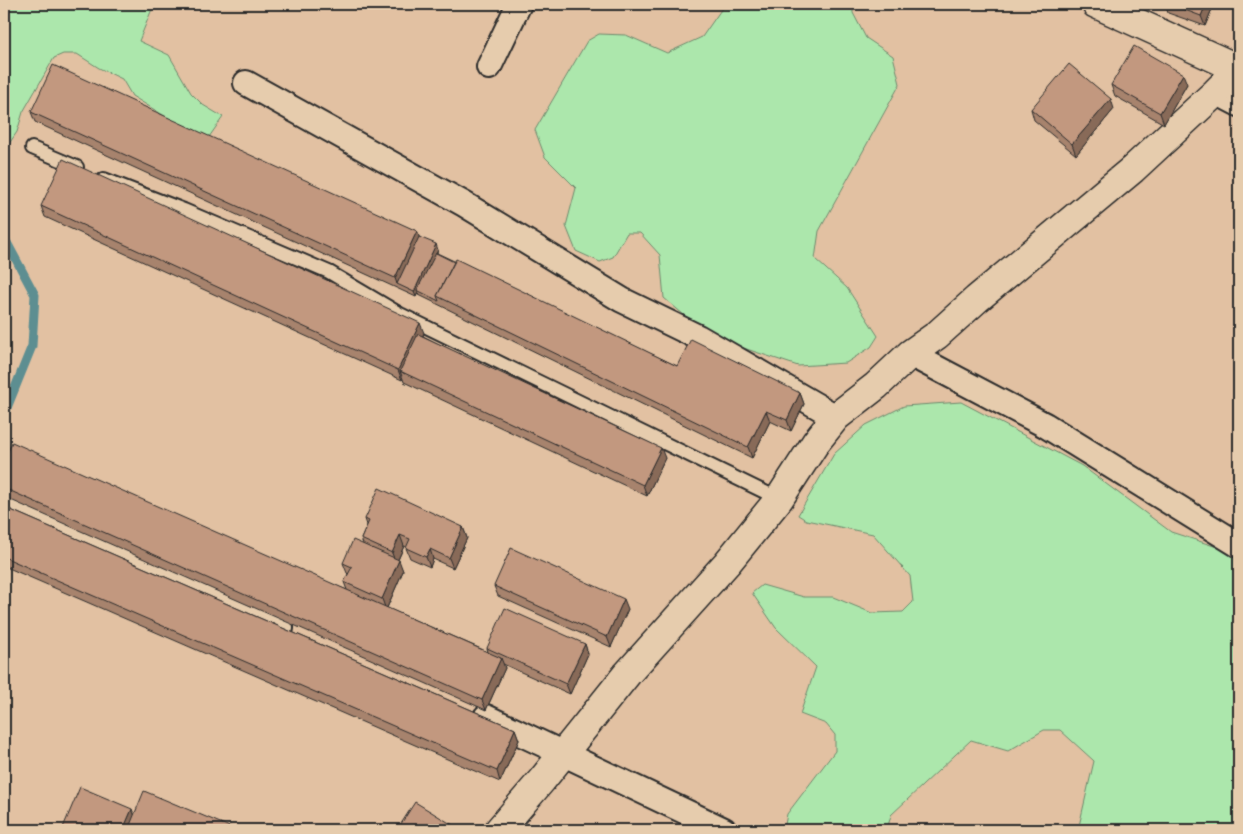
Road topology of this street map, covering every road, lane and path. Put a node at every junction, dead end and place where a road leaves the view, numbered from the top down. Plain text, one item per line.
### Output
1 (518, 4) edge
2 (1096, 4) edge
3 (488, 67) dead end
4 (1239, 69) edge
5 (246, 83) dead end
6 (1228, 98) edge
7 (32, 148) dead end
8 (910, 354) junction
9 (836, 416) junction
10 (779, 500) junction
11 (13, 508) edge
12 (1239, 545) edge
13 (298, 636) edge
14 (463, 708) edge
15 (562, 754) junction
16 (499, 830) edge
17 (724, 830) edge

1 - 3 street
2 - 4 street
4 - 6 street
5 - 9 street
6 - 8 street
7 - 10 lane
8 - 9 street
8 - 12 street
9 - 10 street
10 - 15 street
11 - 13 street
14 - 15 street
15 - 16 street
15 - 17 street

